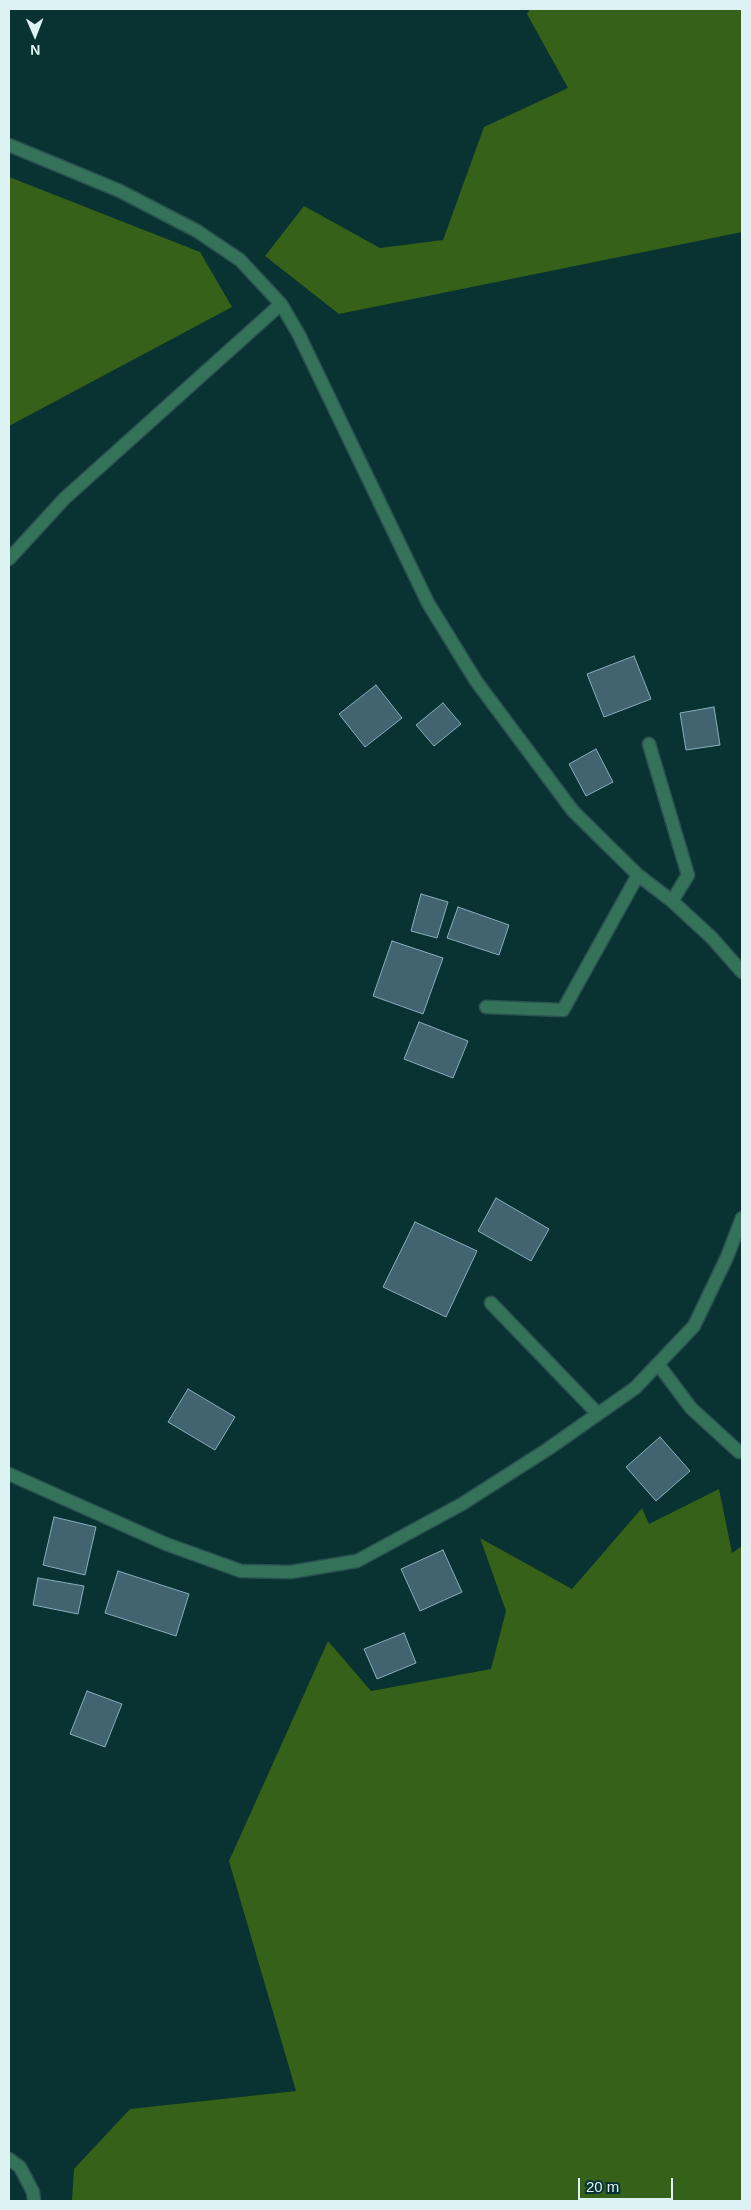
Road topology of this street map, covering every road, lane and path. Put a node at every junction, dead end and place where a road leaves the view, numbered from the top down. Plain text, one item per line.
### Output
1 (9, 144) edge
2 (281, 304) junction
3 (9, 559) edge
4 (649, 744) dead end
5 (638, 875) junction
6 (672, 901) junction
7 (742, 972) edge
8 (486, 1007) dead end
9 (742, 1218) edge
10 (492, 1303) dead end
11 (658, 1364) junction
12 (598, 1414) junction
13 (739, 1452) dead end
14 (9, 1474) edge
15 (9, 2158) edge
16 (34, 2201) edge

1 - 2 street
2 - 3 street
2 - 5 street
4 - 6 street
5 - 6 street
5 - 8 street
6 - 7 street
9 - 11 street
10 - 12 street
11 - 12 street
11 - 13 street
12 - 14 street
15 - 16 street

